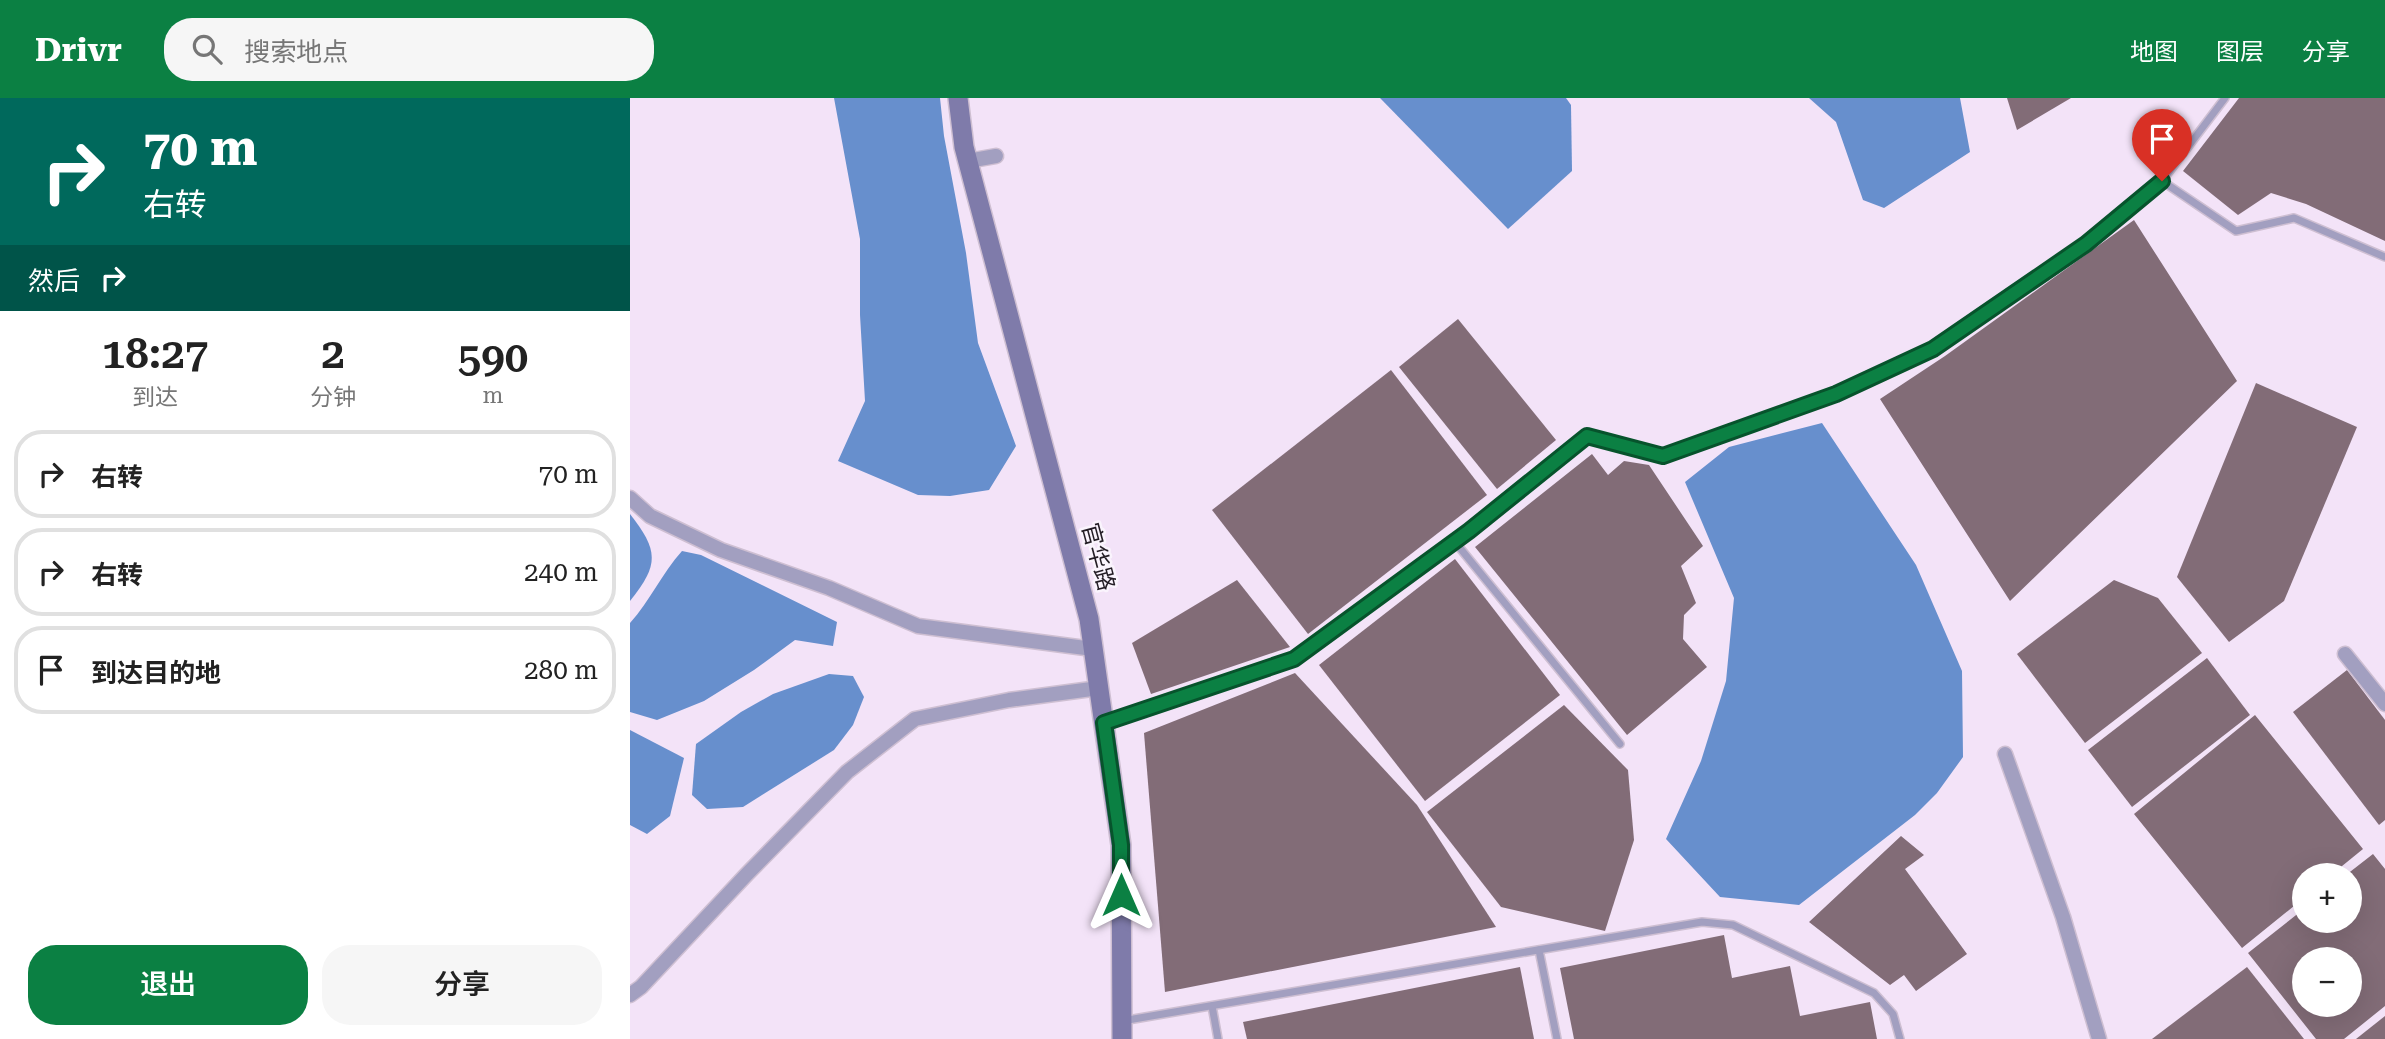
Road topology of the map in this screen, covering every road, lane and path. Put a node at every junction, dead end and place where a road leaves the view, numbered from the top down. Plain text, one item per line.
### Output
1 (958, 98) edge
2 (2225, 98) edge
3 (996, 156) dead end
4 (968, 161) junction
5 (2162, 181) junction
6 (2385, 257) edge
7 (630, 498) edge
8 (1455, 542) junction
9 (1093, 649) junction
10 (2345, 654) dead end
11 (1099, 688) junction
12 (2385, 704) edge
13 (1104, 723) junction
14 (1619, 744) dead end
15 (2005, 754) dead end
16 (1539, 950) junction
17 (630, 995) edge
18 (1212, 1006) junction
19 (1122, 1030) edge
20 (1218, 1039) edge
21 (1557, 1039) edge
22 (1899, 1039) edge
23 (2099, 1039) edge

1 - 4 main road, 官华路
2 - 5 lane
3 - 4 street
4 - 9 main road, 官华路
5 - 6 lane
5 - 8 lane
7 - 9 street
8 - 13 lane
8 - 14 lane
9 - 11 main road, 官华路
10 - 12 street
11 - 13 main road, 官华路
11 - 17 street
13 - 19 main road, 官华路
15 - 23 street
16 - 18 lane
16 - 21 lane
16 - 22 lane
18 - 19 lane
18 - 20 lane

